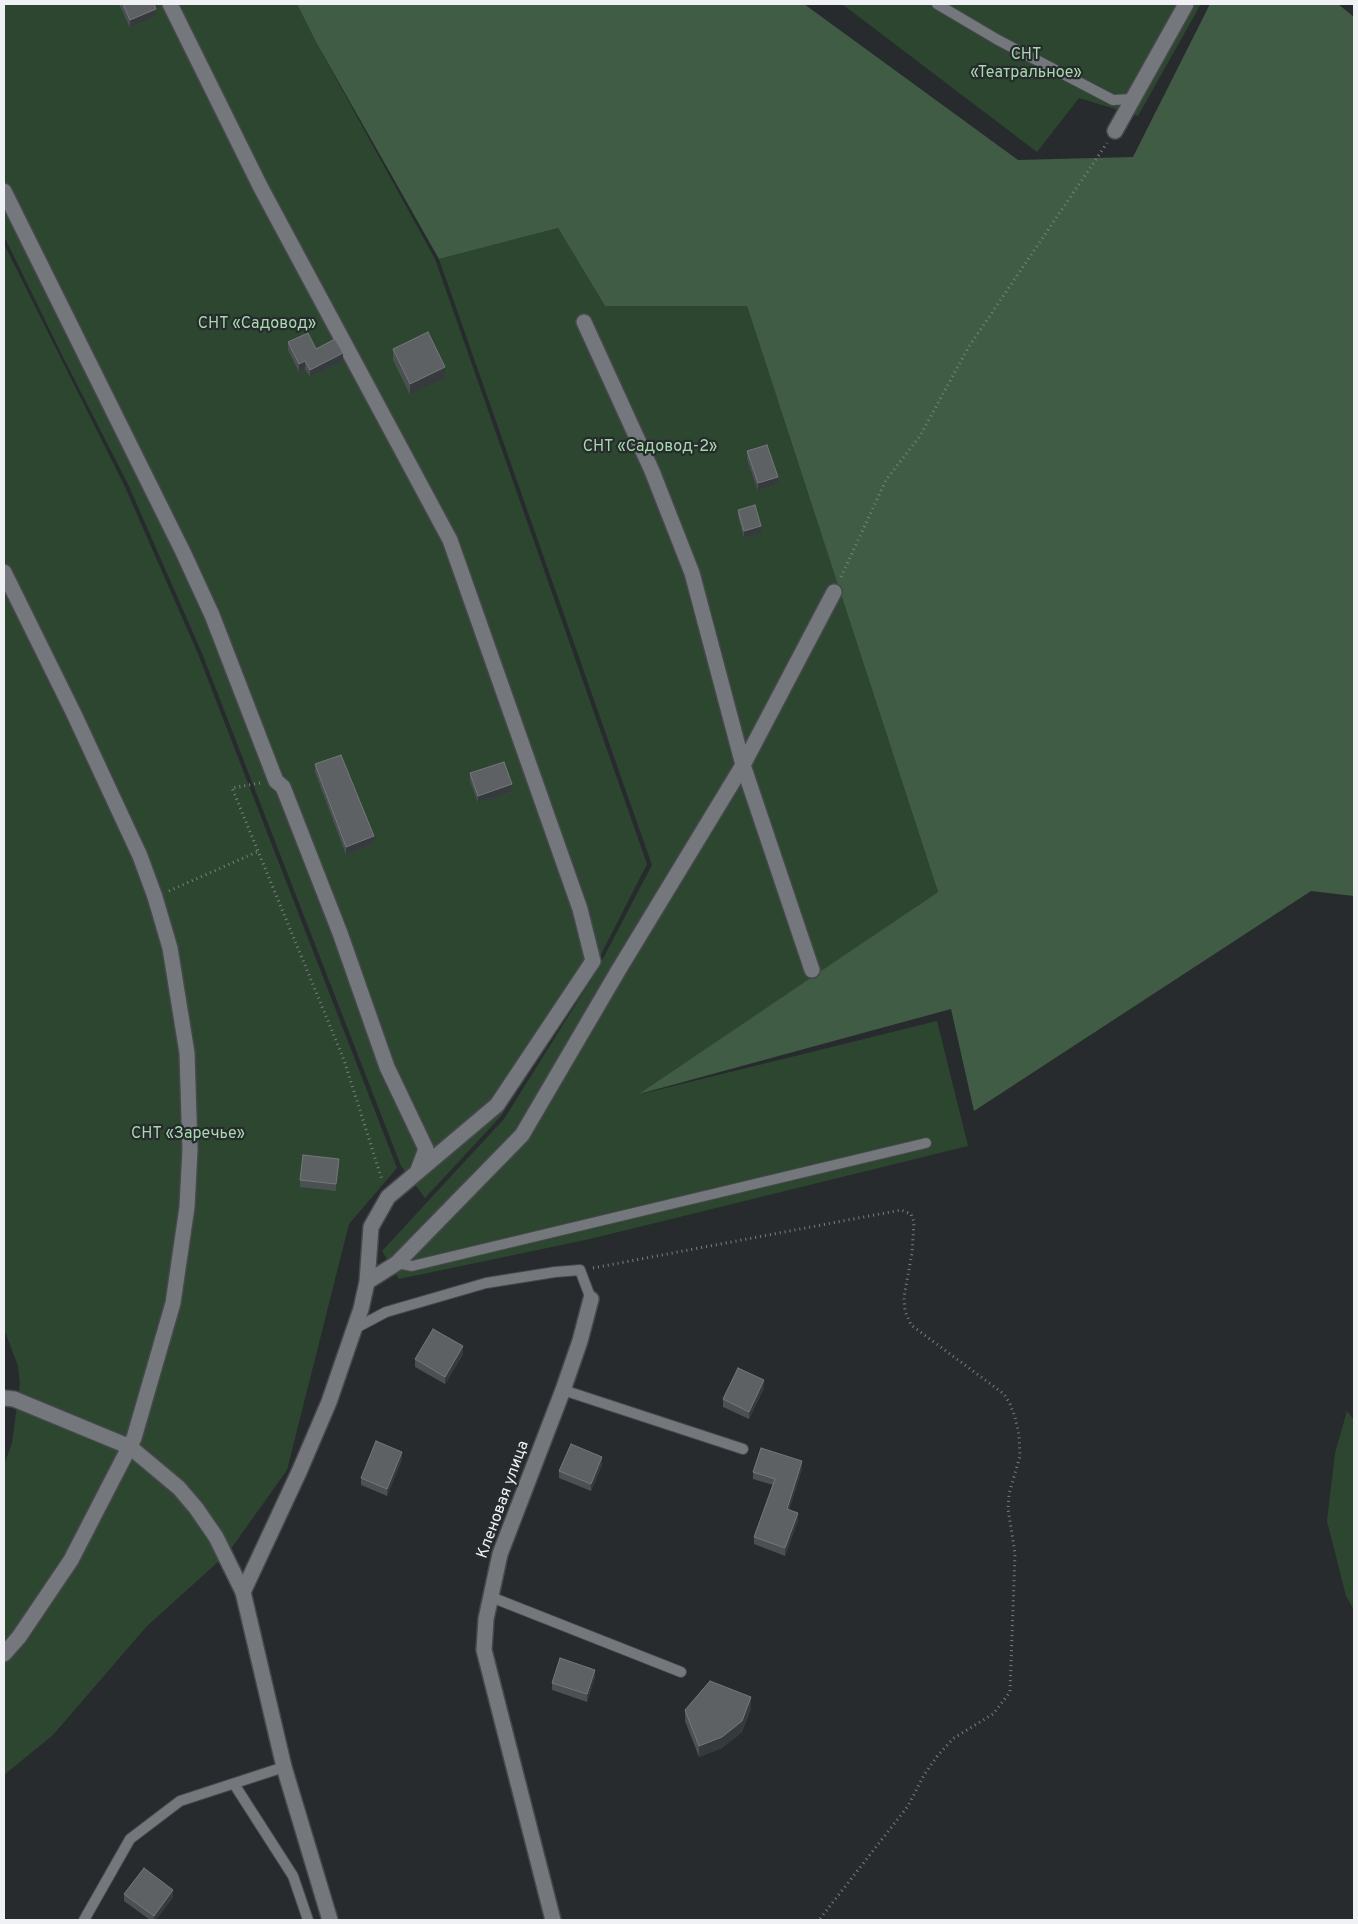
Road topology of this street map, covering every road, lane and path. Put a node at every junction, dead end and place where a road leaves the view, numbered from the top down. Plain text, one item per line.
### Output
1 (170, 4) edge
2 (938, 4) edge
3 (1186, 4) edge
4 (1133, 98) junction
5 (1115, 131) joint
6 (4, 191) edge
7 (584, 322) dead end
8 (4, 572) edge
9 (834, 592) joint
10 (743, 765) junction
11 (276, 781) junction
12 (259, 851) junction
13 (155, 897) junction
14 (812, 970) dead end
15 (926, 1143) dead end
16 (416, 1175) junction
17 (388, 1197) junction
18 (397, 1263) junction
19 (580, 1270) junction
20 (368, 1282) junction
21 (591, 1299) joint
22 (354, 1329) junction
23 (563, 1390) junction
24 (4, 1398) edge
25 (130, 1447) junction
26 (743, 1449) dead end
27 (243, 1592) junction
28 (491, 1597) junction
29 (4, 1654) edge
30 (681, 1672) dead end
31 (284, 1766) junction
32 (234, 1784) junction
33 (84, 1920) edge
34 (308, 1920) edge
35 (330, 1920) edge
36 (553, 1920) edge
37 (819, 1920) edge

1 - 16 street
2 - 4 lane
3 - 4 street
4 - 5 street
5 - 9 path
6 - 11 street
7 - 10 street
8 - 13 street
9 - 10 street
10 - 14 street
10 - 18 street
11 - 12 path
11 - 16 street
12 - 13 path
12 - 17 path
13 - 25 street
15 - 18 lane
16 - 17 street
17 - 20 street
18 - 20 street
19 - 21 lane
19 - 22 lane
19 - 37 path
20 - 22 street
21 - 23 street, Кленовая улица
22 - 27 street
23 - 26 lane
23 - 28 street, Кленовая улица
24 - 25 street
25 - 27 street
25 - 29 street
27 - 31 street
28 - 30 lane
28 - 36 street, Кленовая улица
31 - 32 lane
31 - 35 street
32 - 33 lane
32 - 34 lane

